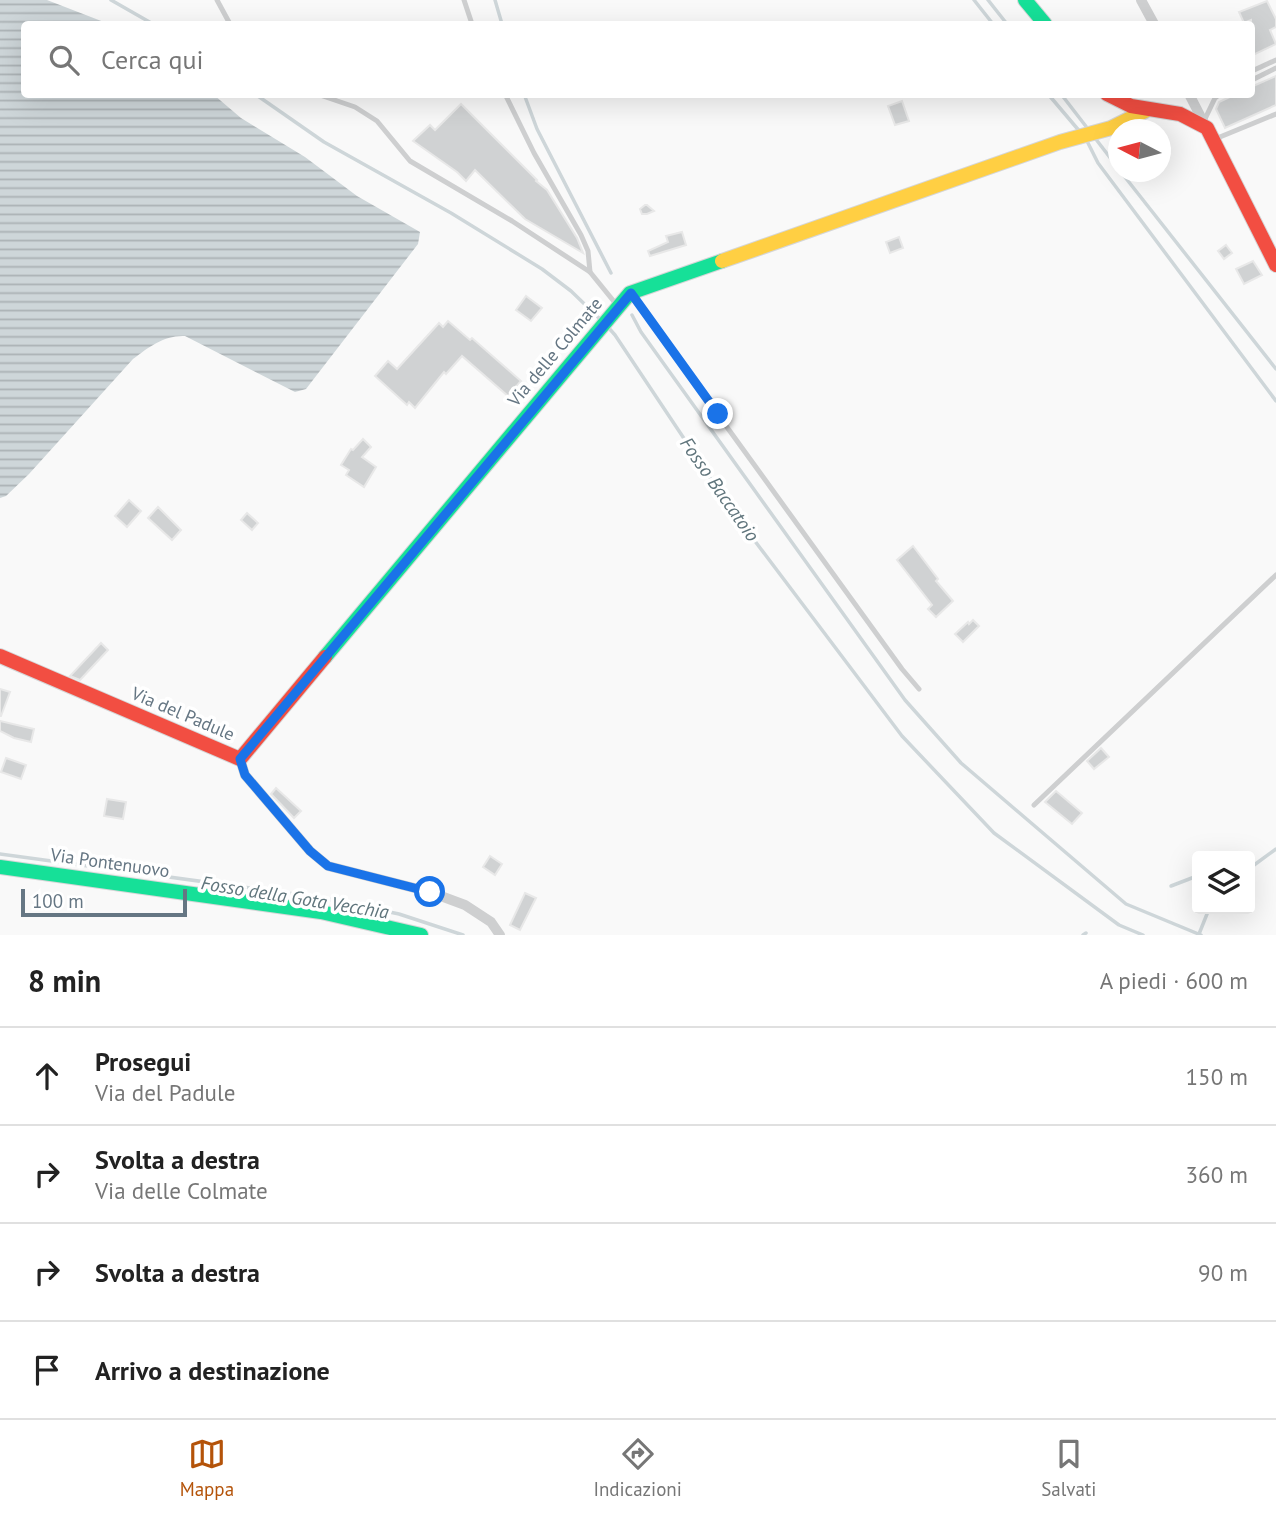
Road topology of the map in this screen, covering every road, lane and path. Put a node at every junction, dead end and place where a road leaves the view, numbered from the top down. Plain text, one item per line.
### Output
1 (217, 0) edge
2 (464, 0) edge
3 (1026, 0) edge
4 (1141, 0) edge
5 (228, 21) edge
6 (471, 21) edge
7 (1043, 21) edge
8 (1152, 21) edge
9 (1276, 60) edge
10 (1276, 68) edge
11 (1255, 69) edge
12 (1255, 78) edge
13 (329, 98) edge
14 (507, 98) edge
15 (1113, 98) edge
16 (1195, 98) edge
17 (1215, 98) edge
18 (1145, 111) junction
19 (1276, 114) edge
20 (1208, 130) junction
21 (1276, 265) edge
22 (590, 272) junction
23 (631, 293) junction
24 (615, 311) junction
25 (1276, 575) edge
26 (0, 656) edge
27 (919, 689) dead end
28 (240, 759) junction
29 (1034, 805) dead end
30 (0, 867) edge
31 (421, 935) edge
32 (500, 935) edge

1 - 5 lane
2 - 6 lane
3 - 7 street
4 - 8 street
9 - 11 lane
10 - 12 lane
13 - 22 lane
14 - 22 lane
15 - 18 street
16 - 20 street
17 - 20 lane
18 - 20 street
18 - 23 street, Via delle Colmate
19 - 20 lane
20 - 21 street
22 - 24 lane
23 - 24 street, Via delle Colmate
23 - 27 lane
24 - 28 street, Via delle Colmate
25 - 29 lane
26 - 28 street, Via del Padule
28 - 32 street, Via del Padule
30 - 31 street, Via Pontenuovo

